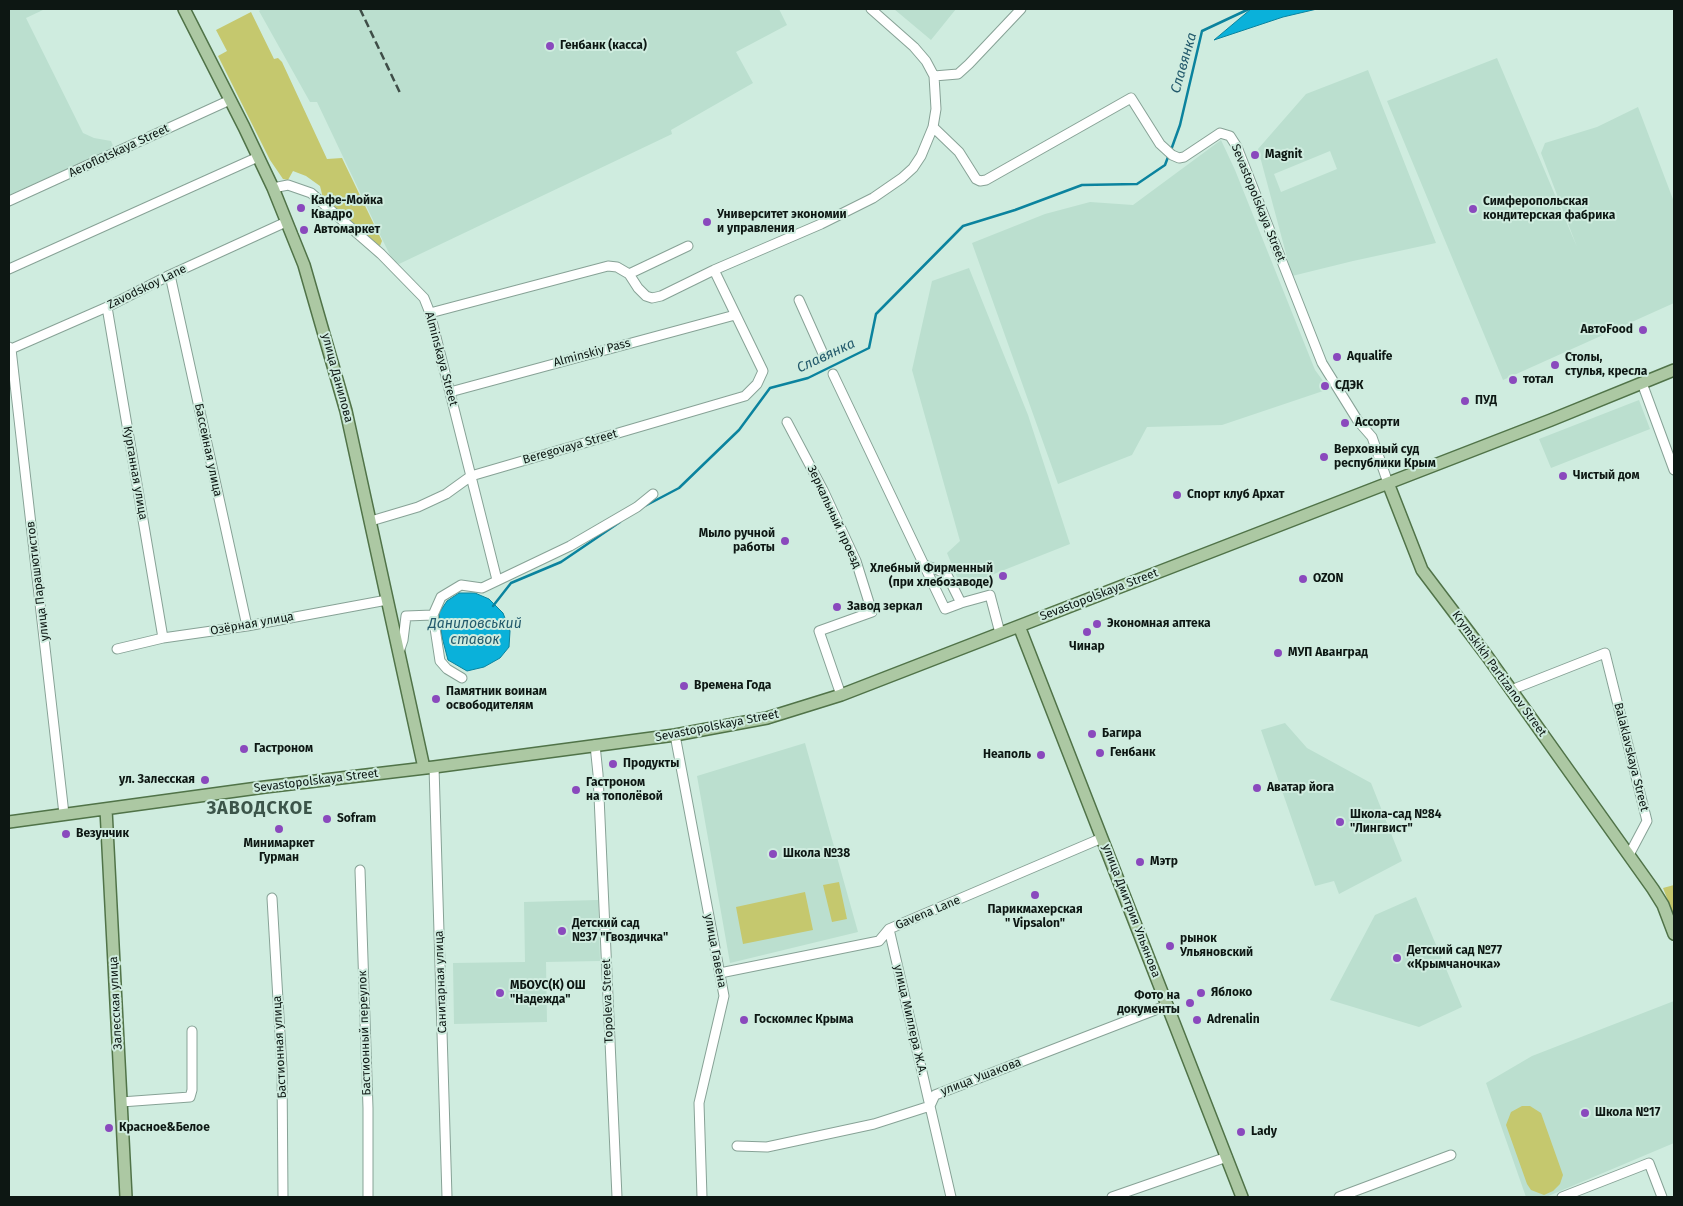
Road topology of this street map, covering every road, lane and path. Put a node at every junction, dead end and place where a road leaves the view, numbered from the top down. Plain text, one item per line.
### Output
1 (184, 9) edge
2 (871, 9) edge
3 (1022, 9) edge
4 (934, 76) junction
5 (230, 100) junction
6 (933, 126) junction
7 (258, 157) junction
8 (273, 188) junction
9 (9, 201) edge
10 (286, 222) junction
11 (688, 246) dead end
12 (9, 269) edge
13 (714, 270) junction
14 (629, 274) junction
15 (170, 275) junction
16 (799, 300) dead end
17 (107, 307) junction
18 (430, 313) junction
19 (735, 315) junction
20 (10, 348) edge
21 (824, 356) dead end
22 (1674, 370) edge
23 (832, 374) dead end
24 (1642, 383) junction
25 (450, 392) junction
26 (787, 422) dead end
27 (1674, 470) edge
28 (471, 476) junction
29 (1388, 483) junction
30 (654, 494) dead end
31 (371, 521) junction
32 (924, 565) junction
33 (497, 580) junction
34 (387, 600) junction
35 (960, 603) junction
36 (433, 615) junction
37 (247, 626) junction
38 (1019, 626) junction
39 (1000, 633) junction
40 (163, 638) junction
41 (116, 648) dead end
42 (398, 652) junction
43 (462, 678) dead end
44 (1511, 690) junction
45 (841, 695) junction
46 (675, 735) junction
47 (595, 745) junction
48 (429, 768) junction
49 (106, 809) junction
50 (64, 814) junction
51 (9, 822) edge
52 (1102, 838) junction
53 (1629, 855) junction
54 (360, 870) dead end
55 (272, 898) dead end
56 (889, 930) junction
57 (1674, 934) edge
58 (720, 973) junction
59 (1168, 1005) junction
60 (192, 1030) dead end
61 (121, 1102) junction
62 (930, 1106) junction
63 (737, 1146) dead end
64 (1451, 1154) dead end
65 (1227, 1157) junction
66 (126, 1197) edge
67 (283, 1197) edge
68 (368, 1197) edge
69 (447, 1197) edge
70 (617, 1197) edge
71 (702, 1197) edge
72 (951, 1197) edge
73 (1112, 1197) edge
74 (1242, 1197) edge
75 (1339, 1197) edge
76 (1562, 1197) edge
77 (1662, 1197) edge

1 - 5 main road, улица Данилова
2 - 4 street
3 - 4 street
4 - 6 street
5 - 7 main road, улица Данилова
5 - 9 street, Aeroflotskaya Street
6 - 13 street
6 - 29 street, Sevastopolskaya Street
7 - 8 main road, улица Данилова
7 - 12 street
8 - 10 main road, улица Данилова
8 - 18 street, Alminskaya Street
10 - 15 street, Zavodskoy Lane
10 - 31 main road, улица Данилова
11 - 14 street
13 - 14 street
13 - 19 street
14 - 18 street
15 - 17 street, Zavodskoy Lane
15 - 37 street, Бассейная улица
16 - 21 street
17 - 20 street, Zavodskoy Lane
17 - 40 street, Курганная улица
18 - 25 street, Alminskaya Street
19 - 25 street, Alminskiy Pass
19 - 28 street, Beregovaya Street
20 - 50 street, улица Парашютистов
22 - 24 main road, Sevastopolskaya Street
23 - 32 street
24 - 27 street
24 - 29 main road, Sevastopolskaya Street
25 - 28 street, Alminskaya Street
26 - 45 street, Зеркальный проезд
28 - 31 street, Beregovaya Street
28 - 33 street, Alminskaya Street
29 - 38 main road, Sevastopolskaya Street
29 - 44 main road, Krymskikh Partizanov Street
30 - 33 street
31 - 34 main road, улица Данилова
32 - 35 street
32 - 35 street
33 - 36 street
34 - 37 street, Озёрная улица
34 - 42 main road, улица Данилова
35 - 39 street
36 - 42 street
36 - 43 street
37 - 40 street, Озёрная улица
38 - 39 main road, Sevastopolskaya Street
38 - 52 main road, улица Дмитрия Ульянова
39 - 45 main road, Sevastopolskaya Street
40 - 41 street, Озёрная улица
42 - 48 main road, улица Данилова
44 - 53 main road, Krymskikh Partizanov Street
44 - 53 street, Balaklavskaya Street
45 - 46 main road, Sevastopolskaya Street
46 - 47 main road, Sevastopolskaya Street
46 - 58 street, улица Гавена
47 - 48 main road, Sevastopolskaya Street
47 - 70 street, Topoleva Street
48 - 49 main road, Sevastopolskaya Street
48 - 69 street, Санитарная улица
49 - 50 main road, Sevastopolskaya Street
49 - 61 main road, Залесская улица
50 - 51 main road, Sevastopolskaya Street
52 - 56 street, Gavena Lane
52 - 59 main road, улица Дмитрия Ульянова
53 - 57 main road
54 - 68 street, Бастионный переулок
55 - 67 street, Бастионная улица
56 - 58 street, Gavena Lane
56 - 62 street, улица Миллера Ж.А.
58 - 71 street, улица Гавена
59 - 62 street, улица Ушакова
59 - 65 main road, улица Дмитрия Ульянова
60 - 61 street
61 - 66 main road, Залесская улица
62 - 63 street, улица Ушакова
62 - 72 street, улица Миллера Ж.А.
64 - 75 street
65 - 73 street
65 - 74 main road, улица Дмитрия Ульянова
76 - 77 street

